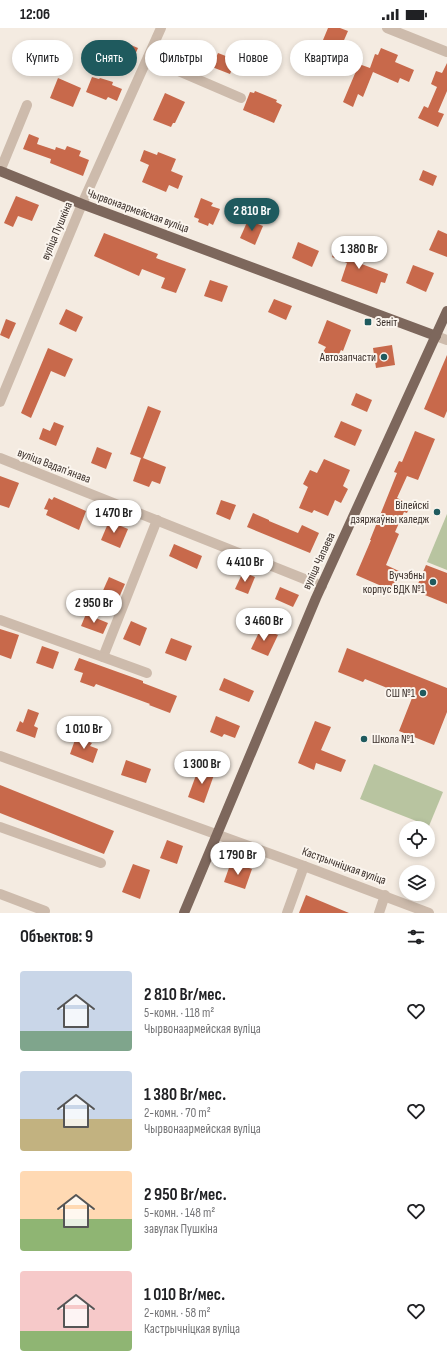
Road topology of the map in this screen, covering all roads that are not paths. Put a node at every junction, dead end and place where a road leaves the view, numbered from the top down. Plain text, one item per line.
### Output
1 (161, 28) edge
2 (387, 28) edge
3 (156, 40) edge
4 (447, 52) edge
5 (145, 65) edge
6 (190, 76) edge
7 (242, 98) dead end
8 (28, 104) dead end
9 (0, 171) edge
10 (82, 204) junction
11 (447, 311) edge
12 (436, 336) junction
13 (447, 340) edge
14 (0, 402) edge
15 (0, 458) edge
16 (157, 520) junction
17 (322, 586) junction
18 (0, 620) edge
19 (103, 656) junction
20 (147, 673) dead end
21 (0, 756) edge
22 (0, 827) edge
23 (217, 834) junction
24 (101, 863) dead end
25 (304, 866) junction
26 (0, 894) edge
27 (386, 895) junction
28 (44, 913) edge
29 (184, 913) edge
30 (287, 913) edge
31 (379, 913) edge
32 (429, 913) edge

1 - 3 street, вуліца Пушкіна
2 - 4 street
5 - 10 street, вуліца Пушкіна
6 - 7 street
8 - 9 street
9 - 10 main road, Чырвонаармейская вуліца
10 - 12 main road, Чырвонаармейская вуліца
10 - 14 street, вуліца Пушкіна
11 - 12 main road, вуліца Чапаева
12 - 13 street, Чырвонаармейская вуліца
12 - 17 main road, вуліца Чапаева
15 - 16 street, вуліца Вадапʼянава
16 - 17 street, вуліца Вадапʼянава
16 - 19 street
17 - 23 main road, вуліца Чапаева
18 - 19 street
19 - 20 street
21 - 23 street, Кастрычніцкая вуліца
22 - 24 street
23 - 25 street, Кастрычніцкая вуліца
23 - 29 main road, вуліца Чапаева
25 - 27 street, Кастрычніцкая вуліца
25 - 30 street
26 - 28 street
27 - 31 street
27 - 32 street, Кастрычніцкая вуліца

